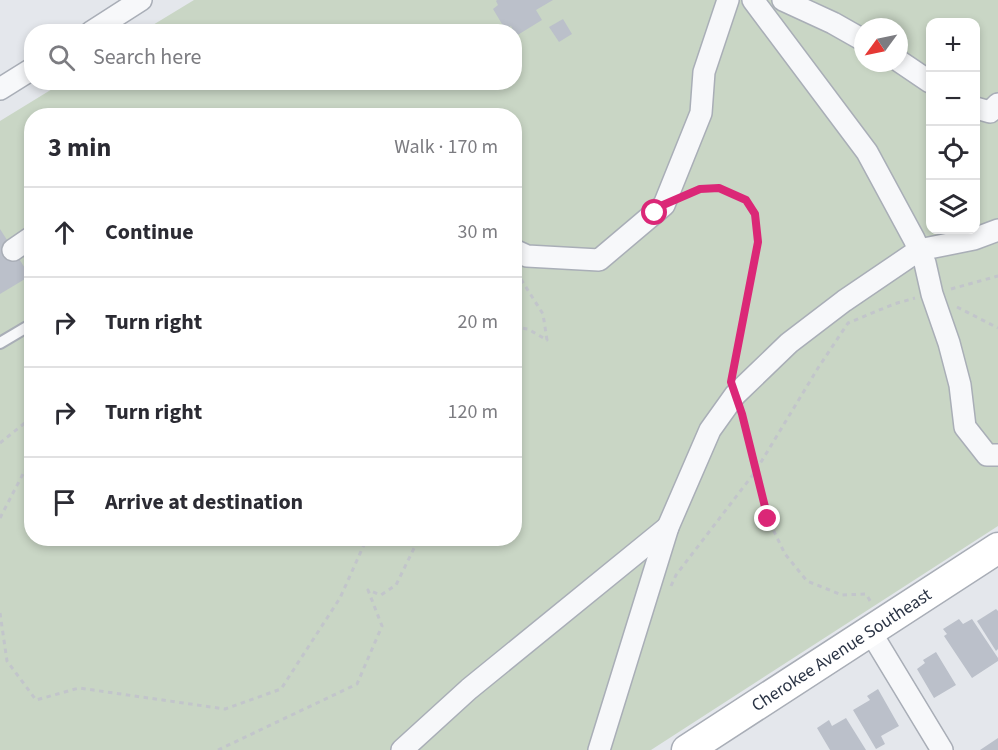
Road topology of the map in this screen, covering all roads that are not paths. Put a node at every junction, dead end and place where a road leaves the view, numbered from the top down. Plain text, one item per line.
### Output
1 (141, 0) edge
2 (728, 0) edge
3 (753, 0) edge
4 (783, 0) edge
5 (104, 24) edge
6 (854, 35) edge
7 (908, 67) edge
8 (24, 74) edge
9 (926, 79) edge
10 (0, 89) edge
11 (998, 104) edge
12 (980, 109) edge
13 (998, 230) edge
14 (24, 242) edge
15 (13, 250) dead end
16 (919, 250) junction
17 (522, 254) edge
18 (24, 329) edge
19 (0, 343) edge
20 (998, 455) edge
21 (668, 527) junction
22 (998, 548) edge
23 (872, 619) junction
24 (402, 750) edge
25 (599, 750) edge
26 (687, 750) edge
27 (942, 750) edge

1 - 5 street
2 - 17 street
3 - 16 street
4 - 6 street
7 - 9 street
8 - 10 street
11 - 12 street
13 - 16 street
14 - 15 street
16 - 20 street
16 - 21 street
18 - 19 lane
21 - 24 street
21 - 25 street
22 - 23 street, Cherokee Avenue Southeast
23 - 26 street, Cherokee Avenue Southeast
23 - 27 street

